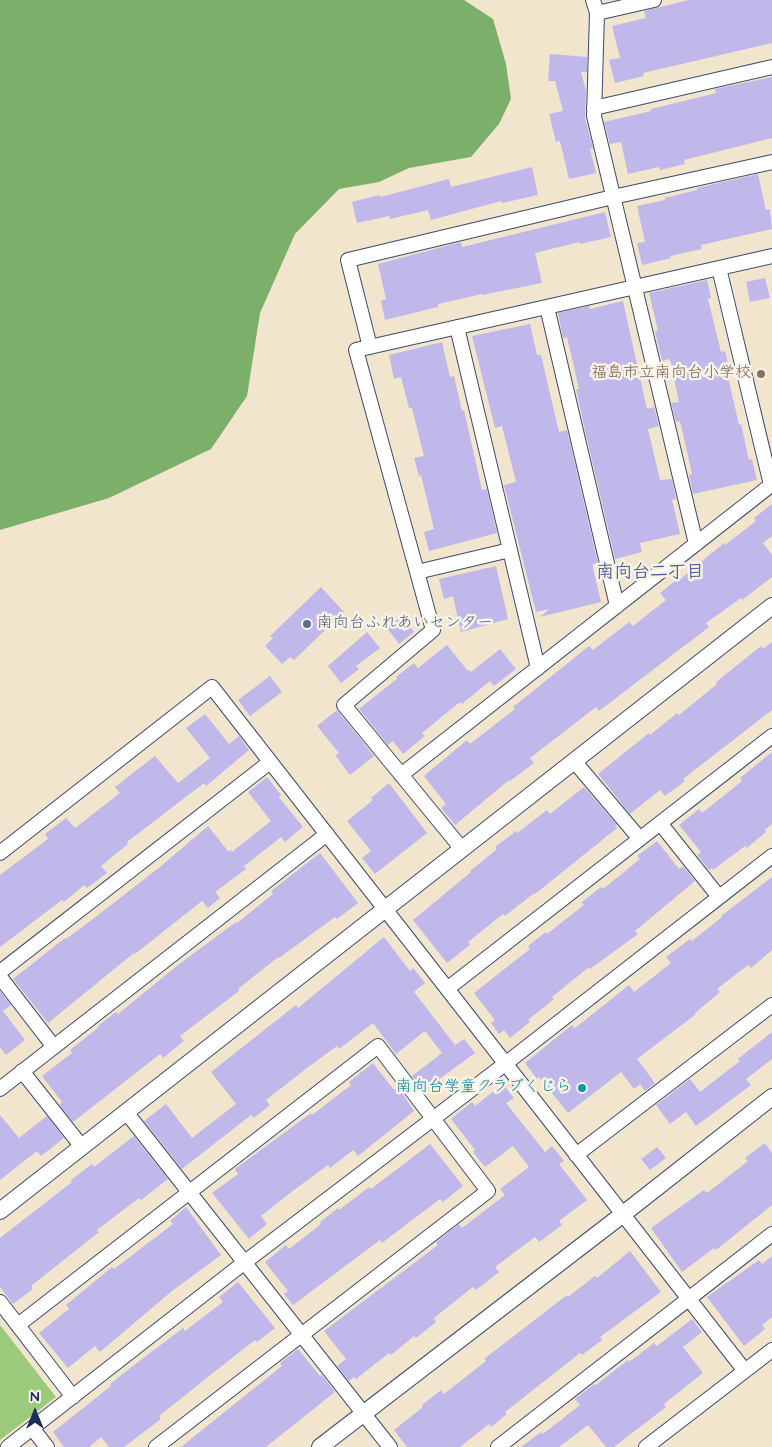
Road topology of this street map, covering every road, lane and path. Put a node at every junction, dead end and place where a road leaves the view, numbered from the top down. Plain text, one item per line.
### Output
1 (654, 0) edge
2 (595, 7) edge
3 (772, 67) edge
4 (594, 108) junction
5 (772, 162) edge
6 (613, 197) junction
7 (772, 256) edge
8 (719, 268) junction
9 (635, 287) junction
10 (547, 307) junction
11 (457, 327) junction
12 (370, 346) junction
13 (770, 490) edge
14 (696, 544) junction
15 (510, 550) junction
16 (416, 572) junction
17 (617, 606) junction
18 (772, 606) edge
19 (538, 668) junction
20 (772, 736) edge
21 (574, 761) junction
22 (270, 762) junction
23 (402, 775) junction
24 (660, 823) junction
25 (327, 834) junction
26 (640, 839) junction
27 (462, 849) junction
28 (0, 853) edge
29 (772, 856) edge
30 (719, 897) junction
31 (385, 909) junction
32 (0, 972) edge
33 (0, 976) edge
34 (447, 989) junction
35 (772, 1006) edge
36 (54, 1047) junction
37 (505, 1064) junction
38 (22, 1071) junction
39 (0, 1089) edge
40 (772, 1097) edge
41 (126, 1112) junction
42 (434, 1119) junction
43 (82, 1147) junction
44 (576, 1155) junction
45 (190, 1191) junction
46 (0, 1211) edge
47 (622, 1215) junction
48 (772, 1234) edge
49 (245, 1262) junction
50 (688, 1299) junction
51 (0, 1302) edge
52 (18, 1325) junction
53 (300, 1334) junction
54 (772, 1350) edge
55 (745, 1371) junction
56 (73, 1397) junction
57 (363, 1414) junction
58 (32, 1428) junction
59 (8, 1447) edge
60 (47, 1447) edge
61 (156, 1447) edge
62 (320, 1447) edge
63 (390, 1447) edge
64 (498, 1447) edge
65 (646, 1447) edge

1 - 2 street
2 - 4 street
3 - 4 street
4 - 6 street
5 - 6 street
6 - 9 street
6 - 12 street
7 - 8 street
8 - 9 street
8 - 13 street
9 - 10 street
9 - 14 street
10 - 11 street
10 - 17 street
11 - 12 street
11 - 15 street
12 - 16 street
13 - 14 street
14 - 17 street
15 - 16 street
15 - 19 street
16 - 23 street
17 - 19 street
18 - 21 street
19 - 23 street
20 - 24 street
21 - 26 street
21 - 27 street
22 - 25 street
22 - 28 street
22 - 32 street
23 - 27 street
24 - 26 street
24 - 30 street
25 - 31 street
25 - 36 street
26 - 34 street
27 - 31 street
29 - 30 street
30 - 37 street
31 - 34 street
31 - 41 street
33 - 36 street
34 - 37 street
35 - 44 street
36 - 38 street
37 - 42 street
37 - 44 street
38 - 39 street
38 - 43 street
40 - 47 street
41 - 43 street
41 - 45 street
42 - 45 street
42 - 49 street
42 - 53 street
43 - 46 street
44 - 47 street
45 - 49 street
45 - 52 street
47 - 50 street
47 - 57 street
48 - 50 street
49 - 53 street
49 - 56 street
50 - 55 street
50 - 64 street
51 - 52 street
52 - 56 street
53 - 57 street
53 - 61 street
54 - 55 street
55 - 65 street
56 - 58 street
57 - 62 street
57 - 63 street
58 - 59 street
58 - 60 street

